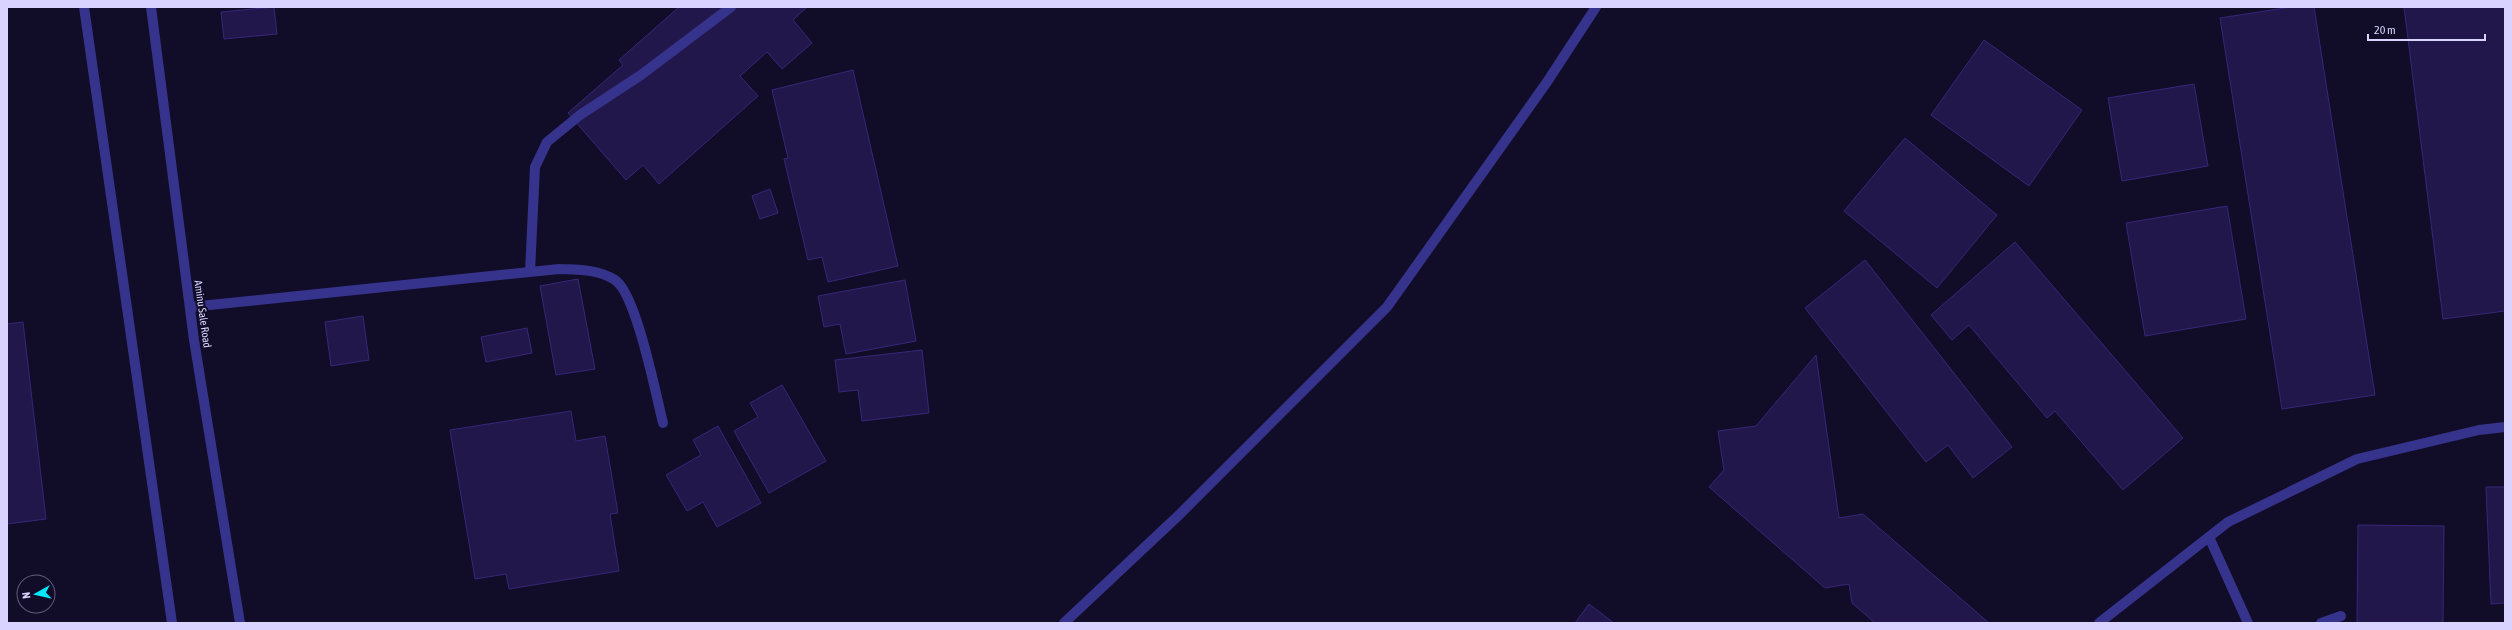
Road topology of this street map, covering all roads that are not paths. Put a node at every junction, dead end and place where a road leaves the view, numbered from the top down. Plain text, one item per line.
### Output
1 (84, 7) edge
2 (151, 7) edge
3 (731, 7) edge
4 (1596, 7) edge
5 (530, 272) junction
6 (190, 307) junction
7 (663, 423) dead end
8 (2505, 427) edge
9 (2209, 537) junction
10 (2341, 616) dead end
11 (172, 623) edge
12 (240, 623) edge
13 (1064, 623) edge
14 (2099, 623) edge
15 (2248, 623) edge
16 (2321, 623) edge

1 - 11 street
2 - 6 street, Aminu Sale Road
3 - 5 street
4 - 13 street
5 - 6 street
5 - 7 street
6 - 12 street, Aminu Sale Road
8 - 9 street
9 - 14 street
9 - 15 street
10 - 16 street

